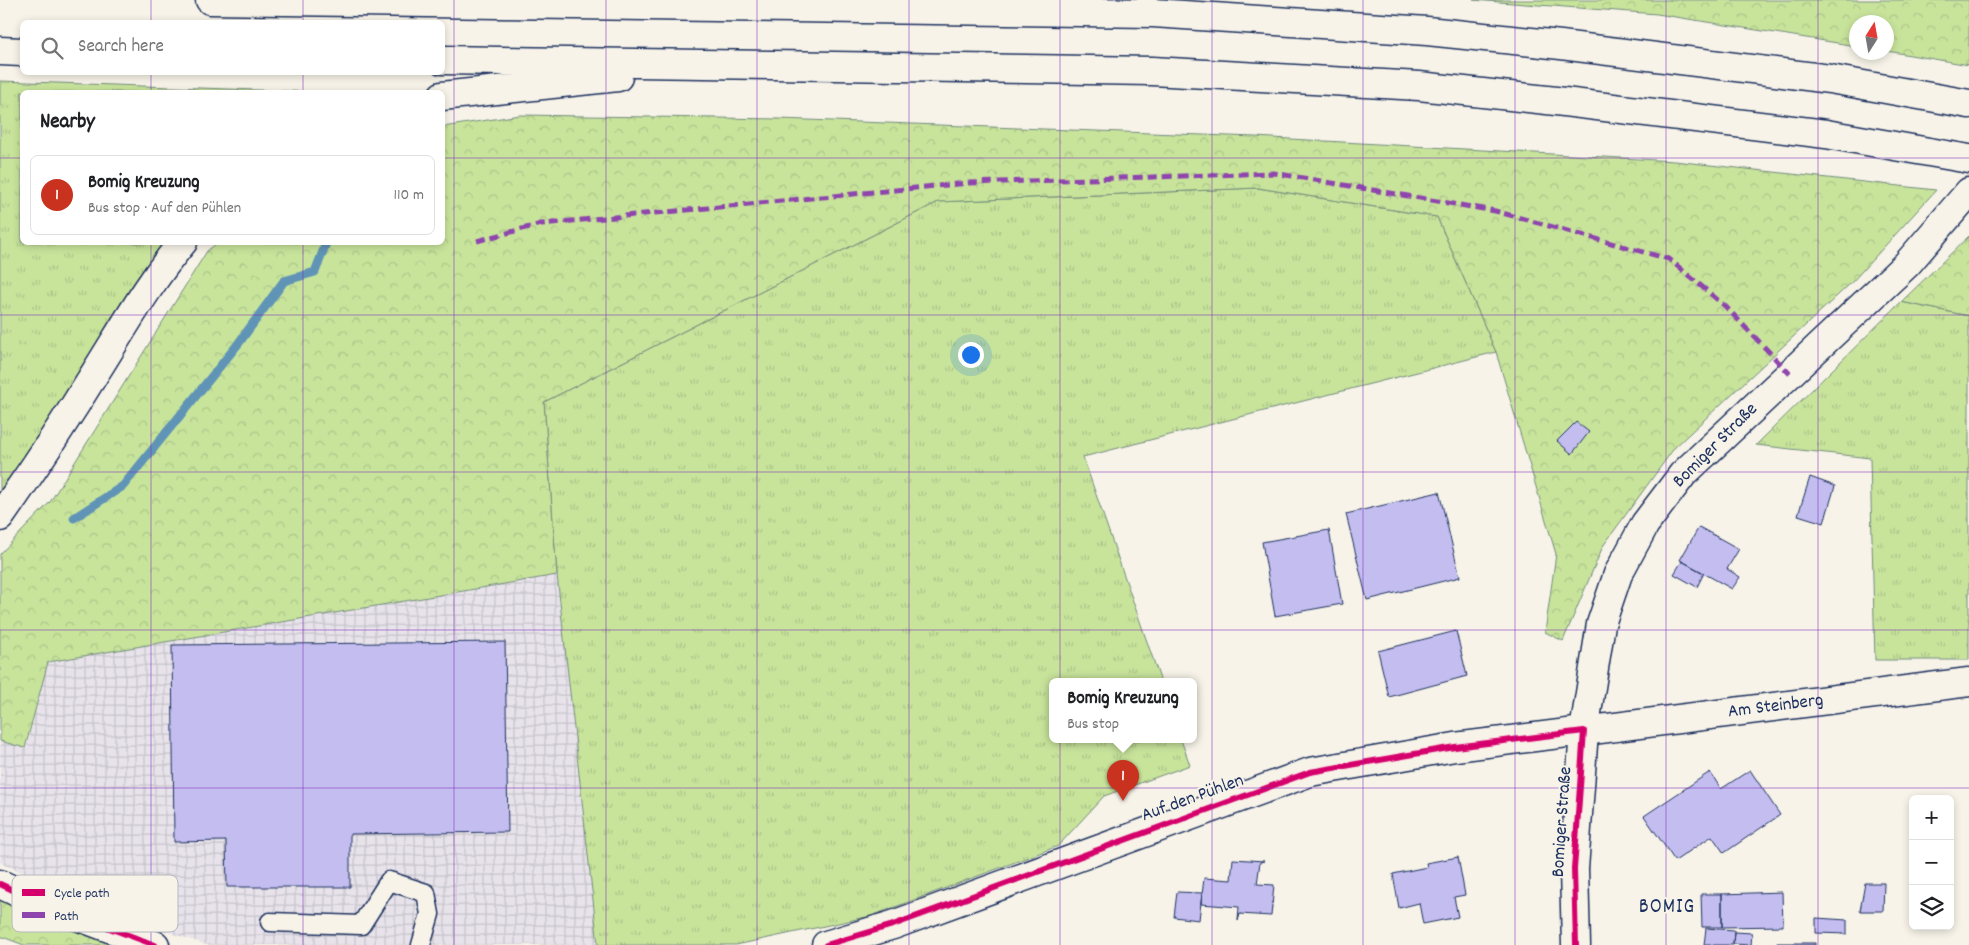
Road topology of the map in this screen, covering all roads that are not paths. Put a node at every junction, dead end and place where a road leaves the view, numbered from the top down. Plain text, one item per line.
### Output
1 (210, 0) edge
2 (0, 51) edge
3 (20, 52) edge
4 (445, 60) edge
5 (742, 64) junction
6 (445, 96) edge
7 (1969, 104) edge
8 (1969, 159) edge
9 (1969, 192) edge
10 (181, 245) edge
11 (0, 517) edge
12 (1969, 682) edge
13 (1584, 731) junction
14 (0, 884) edge
15 (12, 889) edge
16 (270, 922) dead end
17 (120, 932) edge
18 (155, 945) edge
19 (421, 945) edge
20 (826, 945) edge
21 (1576, 945) edge

1 - 7 main road
2 - 3 main road
4 - 5 main road
5 - 6 main road
5 - 8 main road
9 - 13 main road, Bomiger Straße
10 - 11 main road
12 - 13 main road, Am Steinberg
13 - 20 main road, Auf den Pühlen
13 - 21 main road, Bomiger Straße
14 - 15 main road
16 - 19 lane
17 - 18 main road

